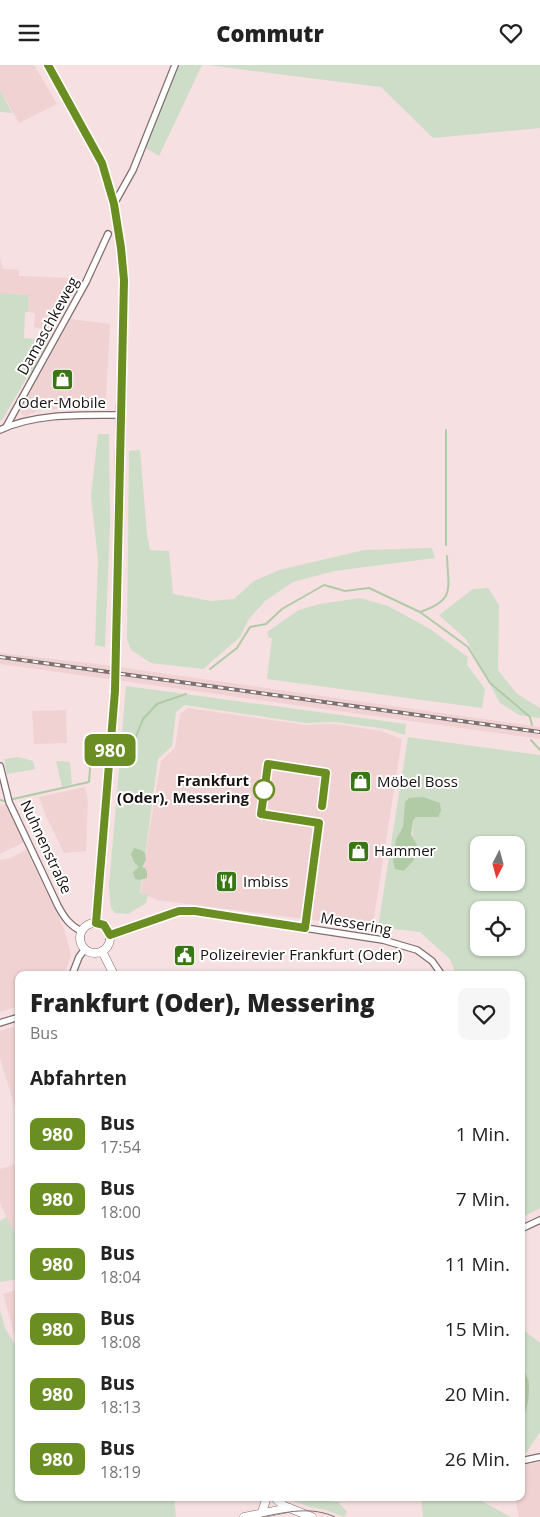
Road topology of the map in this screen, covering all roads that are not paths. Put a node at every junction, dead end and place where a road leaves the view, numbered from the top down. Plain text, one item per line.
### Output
1 (48, 65) edge
2 (175, 65) edge
3 (114, 204) junction
4 (108, 234) dead end
5 (120, 415) junction
6 (6, 427) junction
7 (0, 431) edge
8 (0, 766) edge
9 (96, 923) junction
10 (81, 931) junction
11 (110, 935) junction
12 (85, 949) junction
13 (102, 951) junction
14 (74, 971) edge
15 (112, 971) edge
16 (439, 971) edge
17 (15, 1018) edge
18 (0, 1023) edge
19 (540, 1220) edge
20 (525, 1227) edge
21 (540, 1457) edge
22 (525, 1460) edge
23 (266, 1501) edge
24 (277, 1501) edge
25 (289, 1508) junction
26 (261, 1515) edge
27 (244, 1517) edge
28 (312, 1517) edge

1 - 3 main road
2 - 3 street
3 - 5 main road
4 - 6 street, Damaschkeweg
5 - 6 street, Damaschkeweg
5 - 9 main road, bridge
6 - 7 street, Damaschkeweg
8 - 10 street, Nuhnenstraße
9 - 10 main road
9 - 11 main road
10 - 12 main road
11 - 13 main road
11 - 16 street, Messering
12 - 13 main road
12 - 14 street
13 - 15 main road
17 - 18 street
19 - 20 street
21 - 22 street
23 - 26 main road
24 - 25 main road
25 - 26 main road
25 - 28 main road
26 - 27 main road

